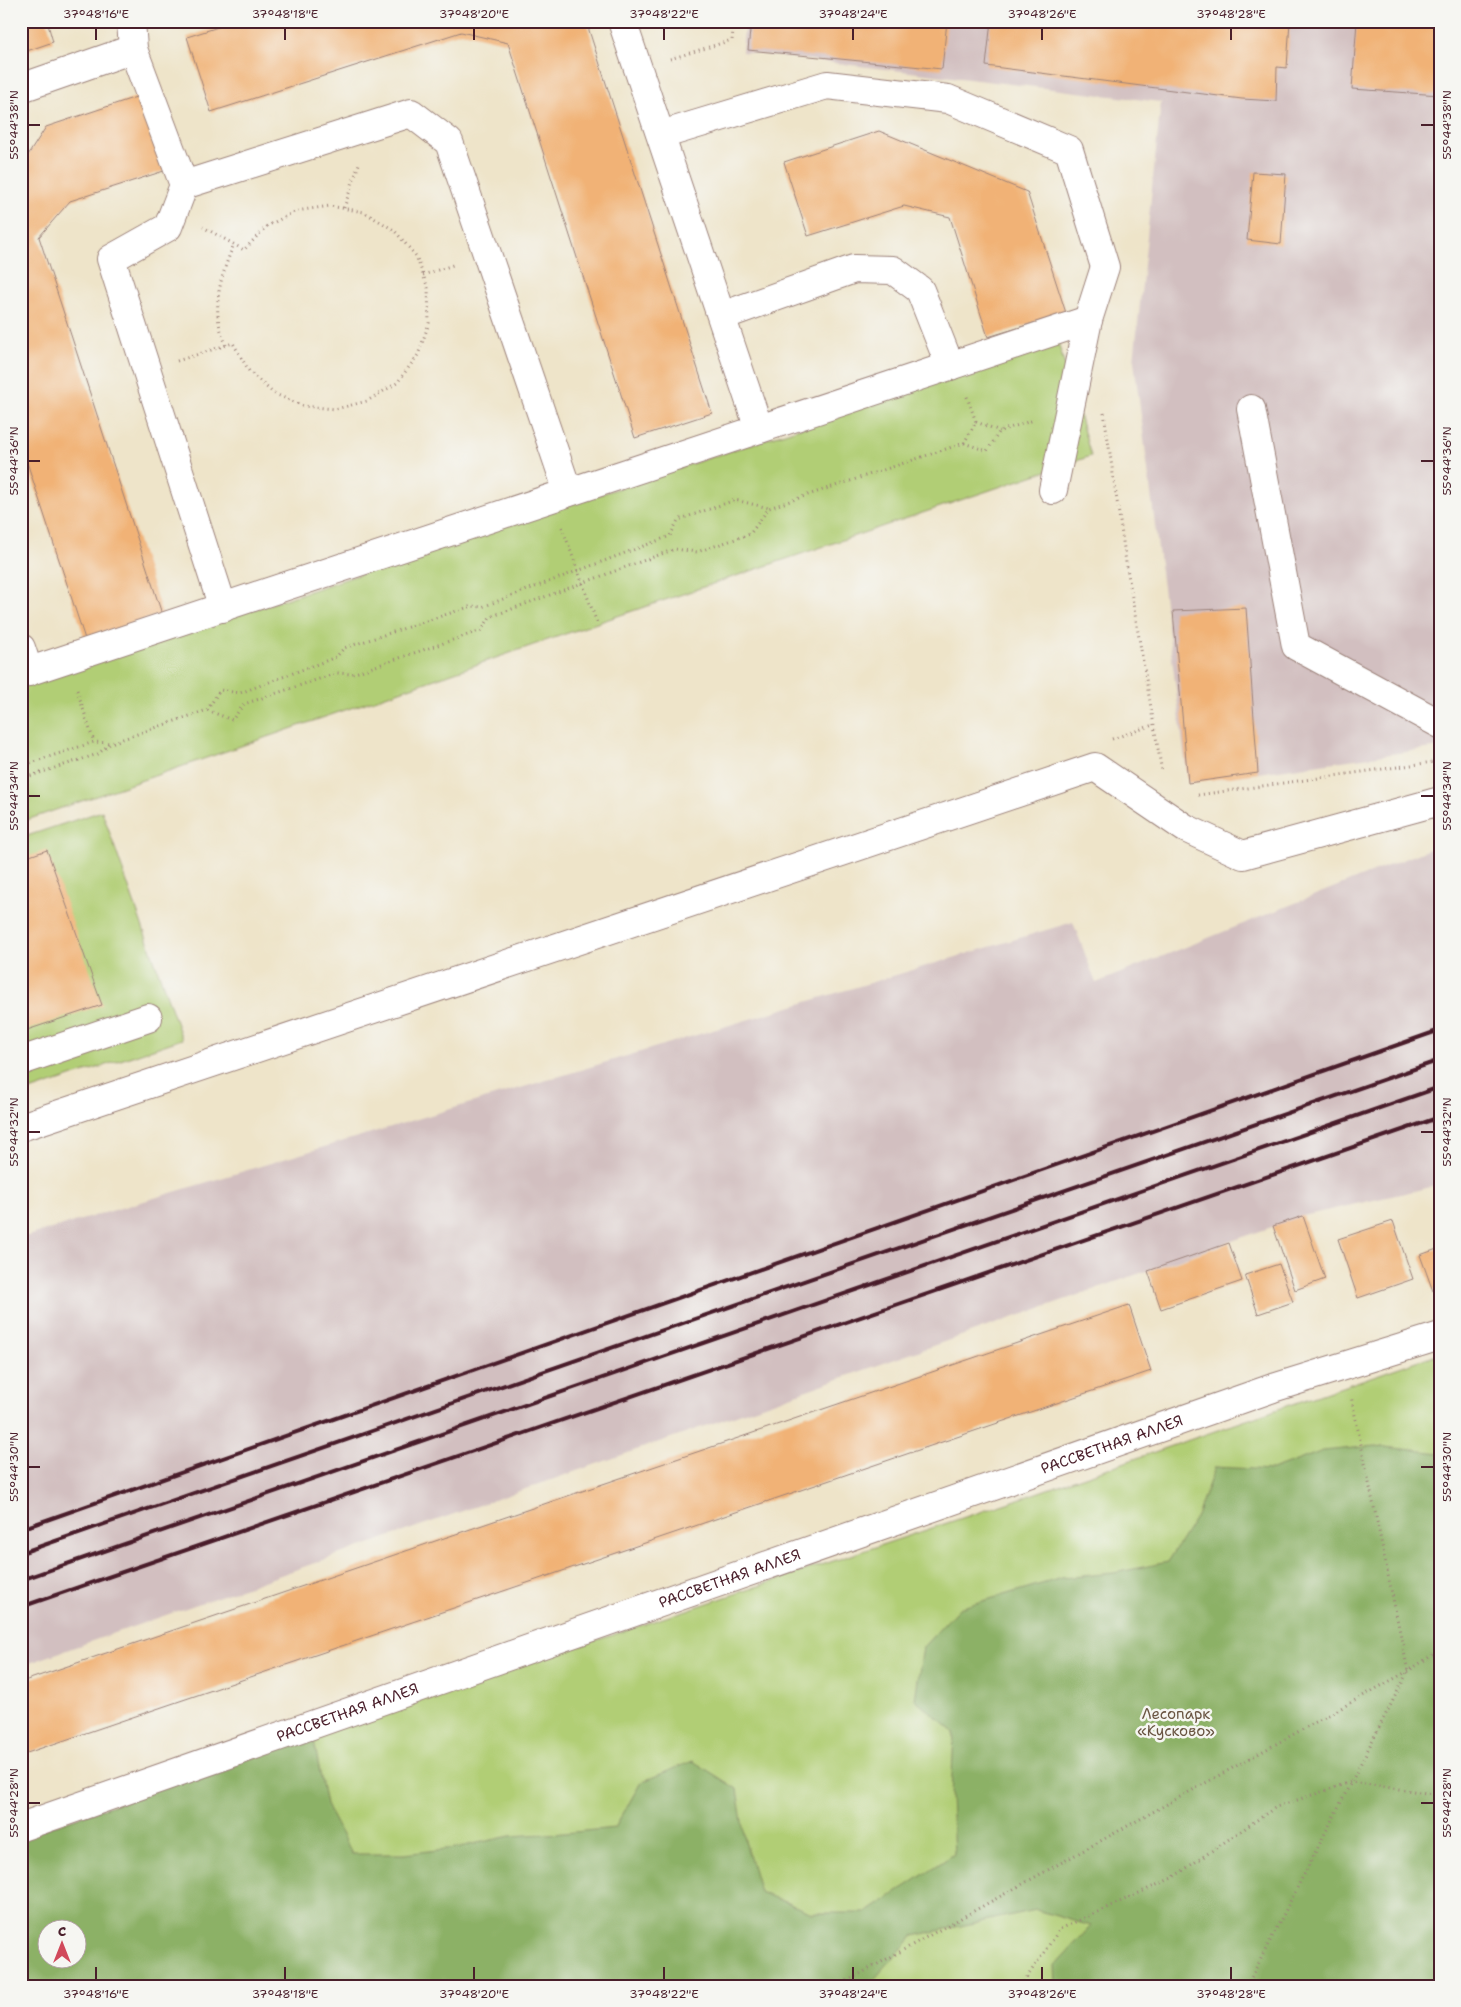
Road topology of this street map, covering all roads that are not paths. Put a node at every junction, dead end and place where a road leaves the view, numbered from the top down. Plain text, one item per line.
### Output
1 (131, 21) edge
2 (622, 21) edge
3 (133, 49) junction
4 (21, 88) edge
5 (661, 135) junction
6 (184, 185) junction
7 (722, 316) junction
8 (1088, 320) junction
9 (953, 365) junction
10 (1251, 408) dead end
11 (759, 429) junction
12 (1053, 490) dead end
13 (560, 496) junction
14 (223, 608) junction
15 (24, 665) edge
16 (1440, 724) edge
17 (1440, 801) edge
18 (148, 1018) dead end
19 (21, 1061) edge
20 (21, 1127) edge
21 (1440, 1336) edge
22 (21, 1827) edge

1 - 3 street
2 - 5 street
3 - 4 street
3 - 6 street
5 - 7 street
5 - 8 street
6 - 13 street
6 - 14 street
7 - 9 street
7 - 11 street
8 - 9 street
8 - 12 street
9 - 11 street
10 - 16 street
11 - 13 street
13 - 14 street
14 - 15 street
17 - 20 street
18 - 19 street
21 - 22 street, РАССВЕТНАЯ АЛЛЕЯ

